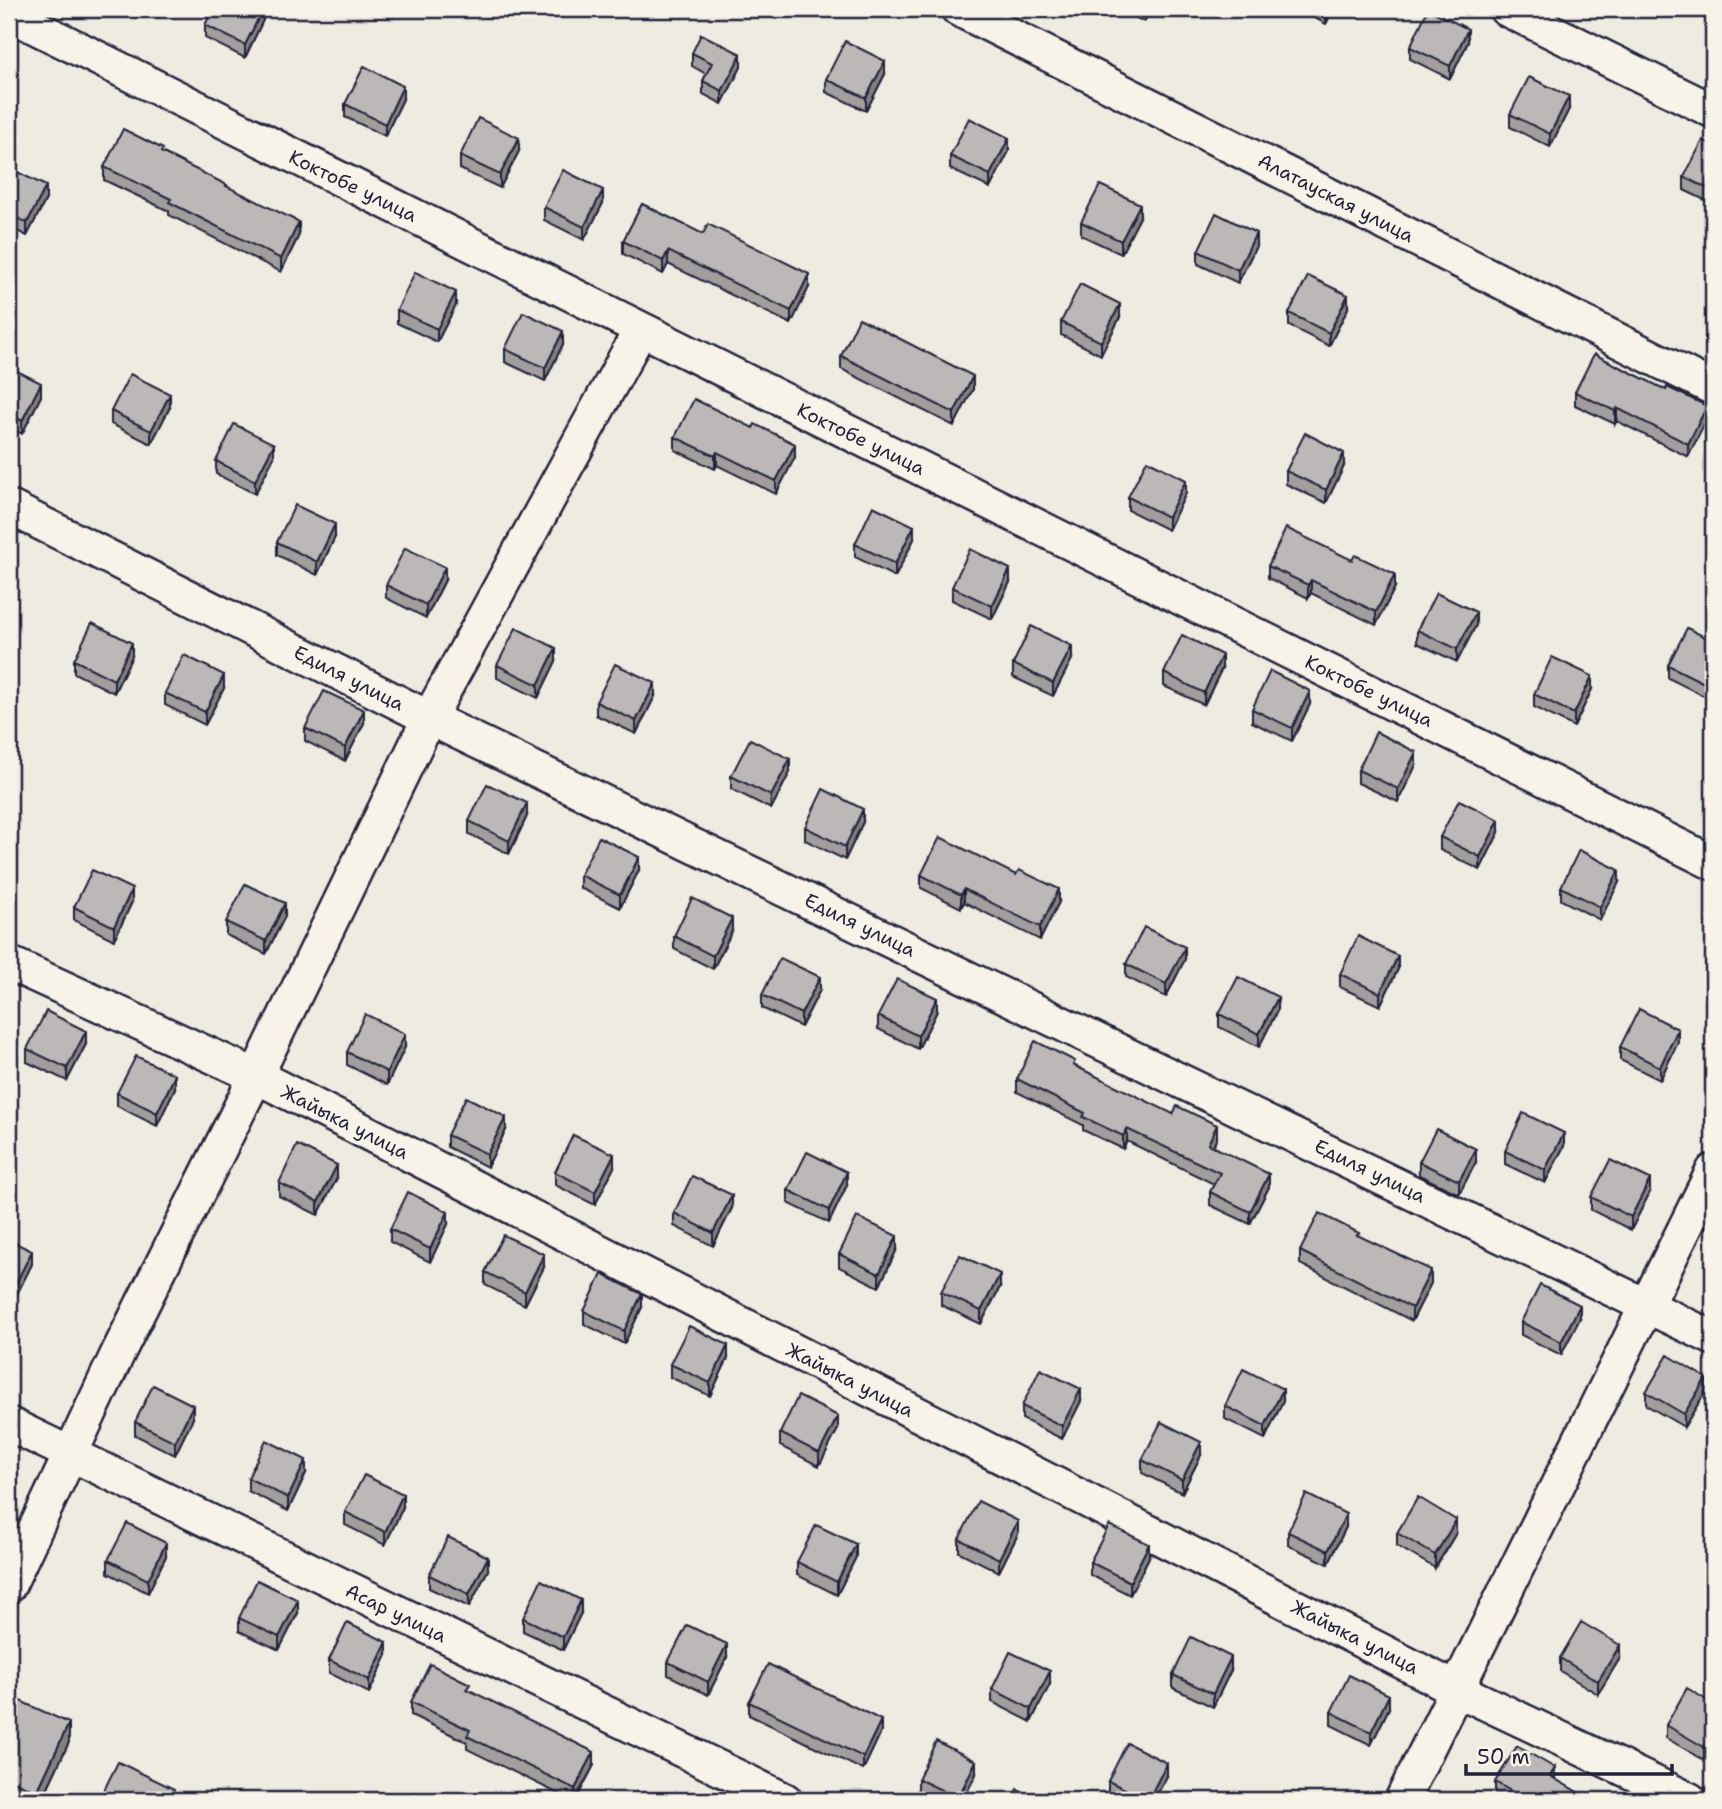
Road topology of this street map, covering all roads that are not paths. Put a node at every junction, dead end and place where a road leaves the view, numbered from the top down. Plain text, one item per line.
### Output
1 (958, 9) edge
2 (1506, 9) edge
3 (9, 14) edge
4 (1713, 111) edge
5 (641, 329) junction
6 (1713, 388) edge
7 (9, 507) edge
8 (429, 718) junction
9 (1713, 863) edge
10 (9, 964) edge
11 (256, 1076) junction
12 (1713, 1171) edge
13 (1648, 1305) junction
14 (1713, 1338) edge
15 (9, 1424) edge
16 (72, 1456) junction
17 (9, 1585) edge
18 (1458, 1690) junction
19 (785, 1800) edge
20 (1402, 1800) edge
21 (1690, 1800) edge

1 - 6 street, Алатауская улица
2 - 4 street
3 - 5 street, Коктобе улица
5 - 8 street
5 - 9 street, Коктобе улица
7 - 8 street, Едиля улица
8 - 11 street
8 - 13 street, Едиля улица
10 - 11 street, Жайыка улица
11 - 16 street
11 - 18 street, Жайыка улица
12 - 13 street
13 - 14 street, Едиля улица
13 - 18 street
15 - 16 street, Асар улица
16 - 17 street
16 - 19 street, Асар улица
18 - 20 street
18 - 21 street, Жайыка улица

